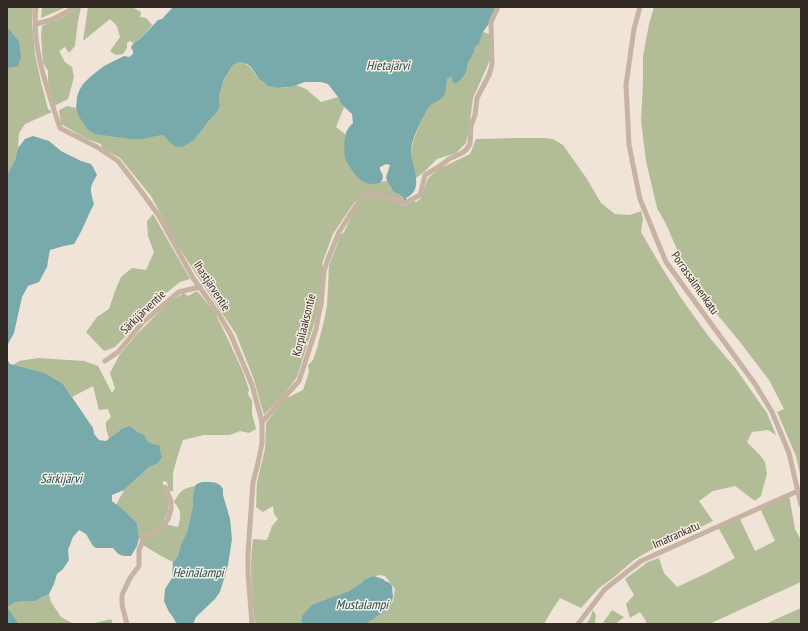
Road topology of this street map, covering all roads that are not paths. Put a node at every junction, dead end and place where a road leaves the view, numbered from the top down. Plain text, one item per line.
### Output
1 (36, 7) edge
2 (76, 7) edge
3 (498, 7) edge
4 (640, 7) edge
5 (36, 24) junction
6 (200, 287) junction
7 (105, 361) dead end
8 (262, 422) junction
9 (165, 487) dead end
10 (800, 490) edge
11 (801, 505) edge
12 (127, 624) edge
13 (252, 624) edge
14 (578, 624) edge

1 - 5 street, Ihastjärventie
2 - 5 street
3 - 8 street, Korpilaaksontie
4 - 10 street, Porrassalmenkatu
5 - 6 street, Ihastjärventie
6 - 7 street, Särkijärventie
6 - 8 street, Ihastjärventie
8 - 13 street, Ihastjärventie
9 - 12 street
10 - 11 street, Porrassalmenkatu
10 - 14 street, Imatrankatu

